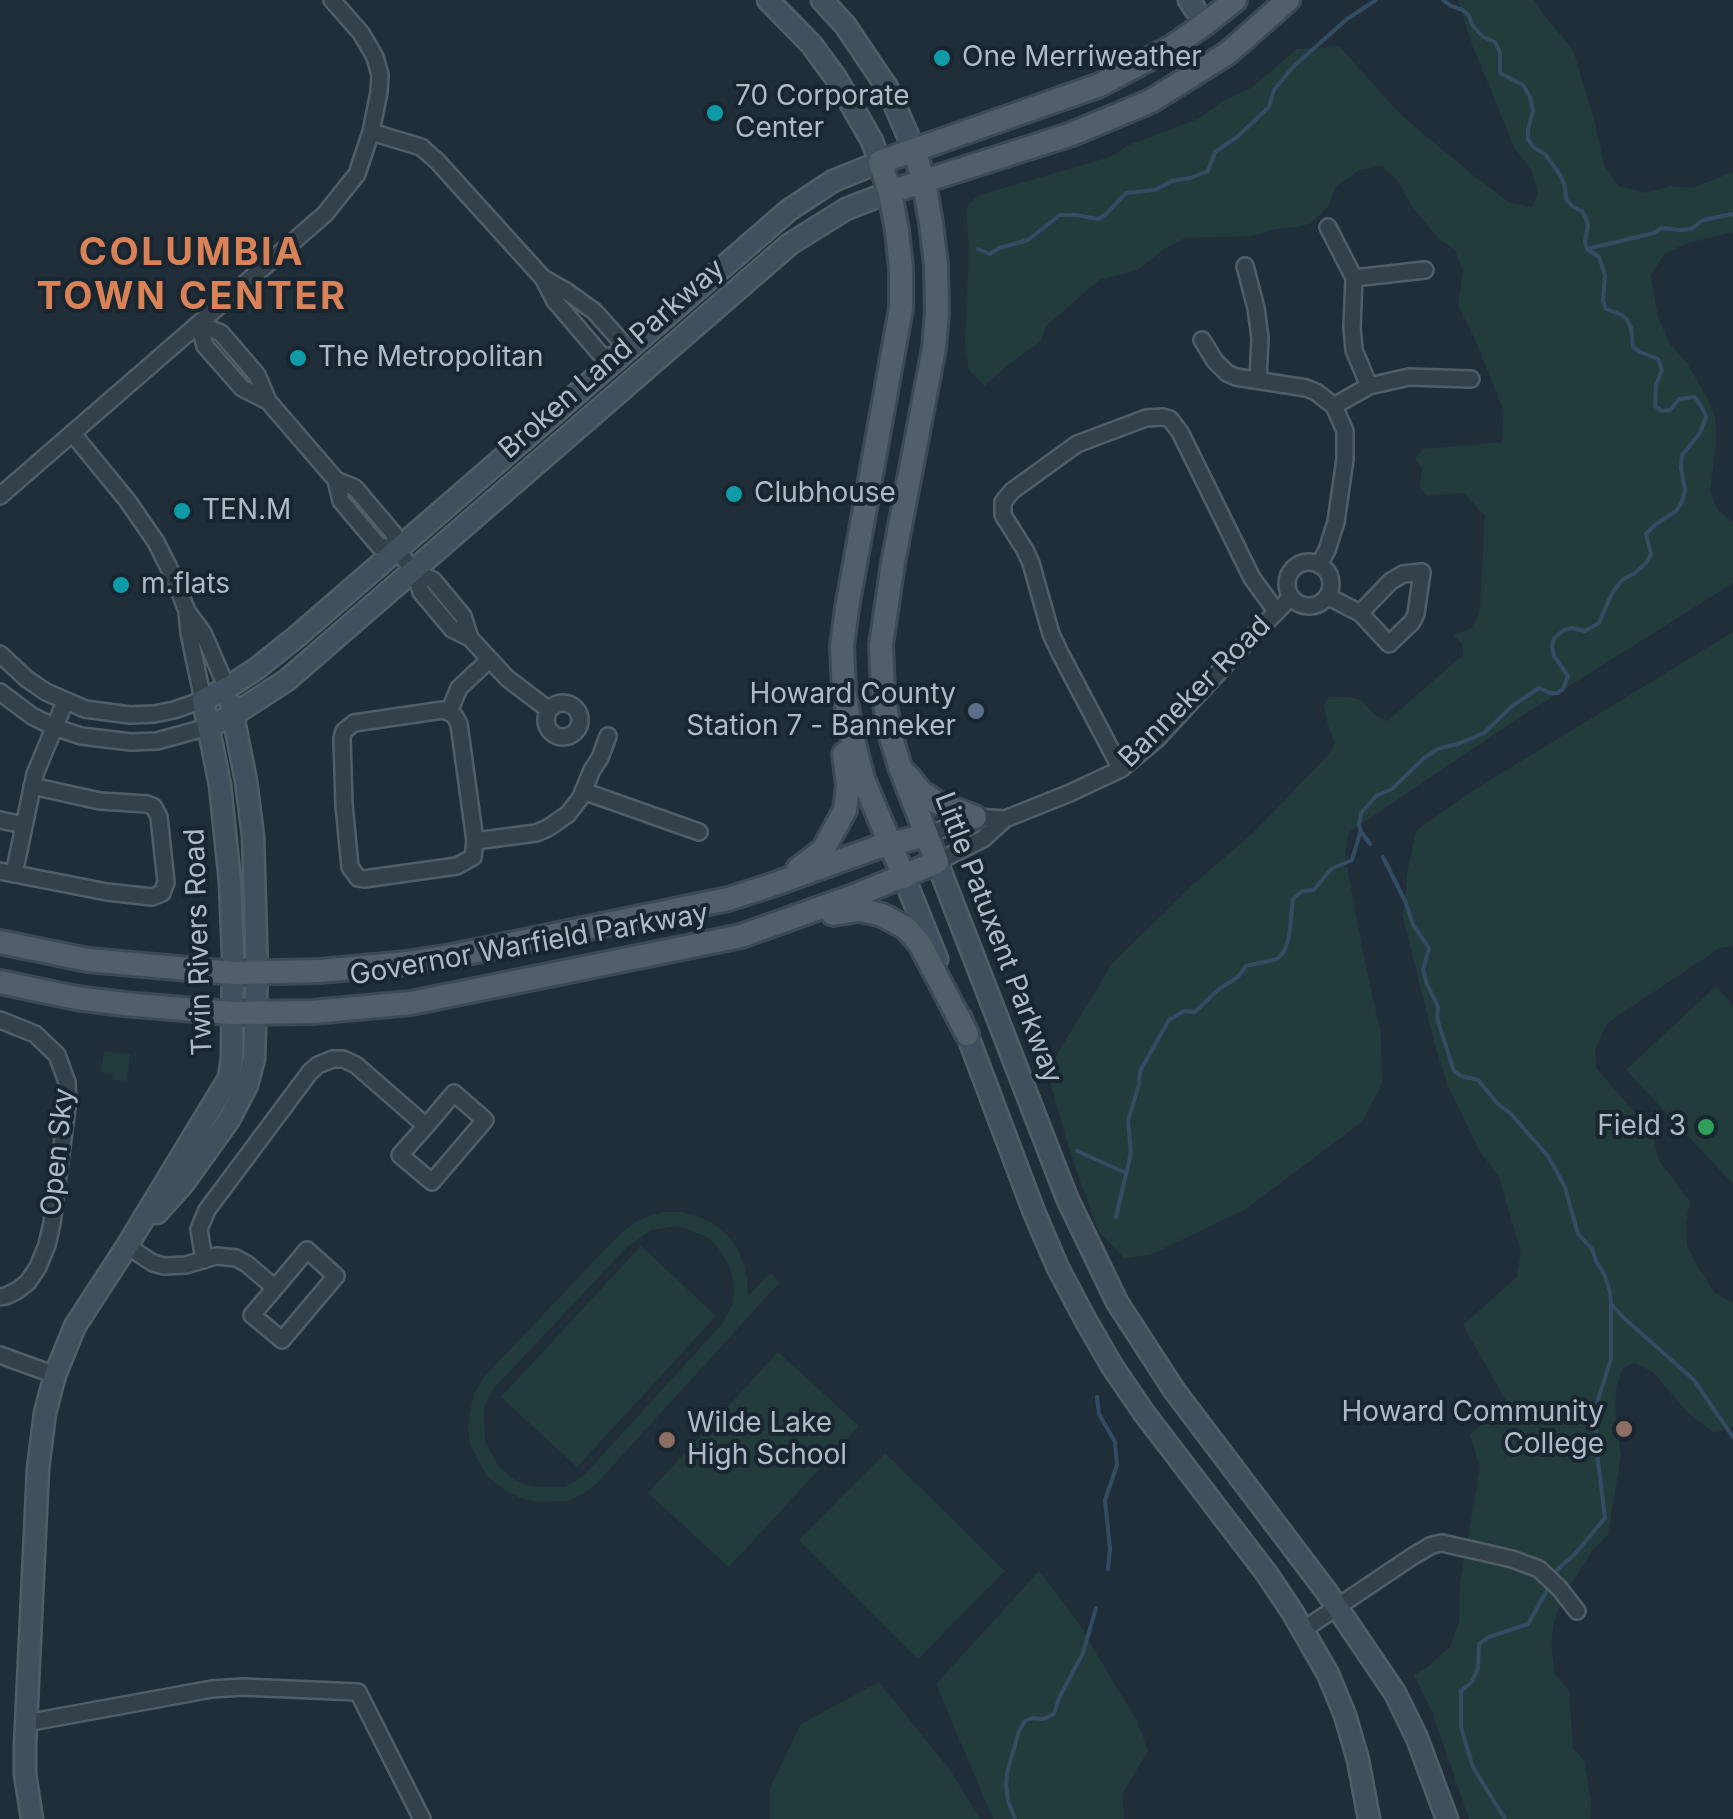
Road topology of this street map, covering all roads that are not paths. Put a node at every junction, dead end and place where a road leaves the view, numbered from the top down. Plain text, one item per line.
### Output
1 (332, 0) edge
2 (768, 0) edge
3 (1189, 0) edge
4 (1235, 0) edge
5 (1288, 0) edge
6 (826, 2) edge
7 (1205, 24) junction
8 (371, 132) junction
9 (914, 150) junction
10 (880, 162) junction
11 (924, 182) junction
12 (890, 192) junction
13 (1328, 227) dead end
14 (1246, 266) dead end
15 (1425, 270) dead end
16 (543, 278) junction
17 (1354, 278) junction
18 (198, 324) junction
19 (1202, 340) dead end
20 (620, 356) junction
21 (1472, 379) dead end
22 (1258, 380) junction
23 (1369, 386) junction
24 (1334, 406) junction
25 (72, 433) junction
26 (0, 496) edge
27 (396, 549) junction
28 (1319, 565) junction
29 (414, 570) junction
30 (1327, 596) junction
31 (1291, 598) junction
32 (186, 611) junction
33 (1276, 611) junction
34 (1360, 613) junction
35 (842, 646) junction
36 (0, 654) edge
37 (490, 661) junction
38 (227, 688) junction
39 (0, 692) edge
40 (203, 700) junction
41 (65, 702) junction
42 (549, 710) dead end
43 (452, 713) junction
44 (233, 716) junction
45 (54, 727) junction
46 (208, 727) junction
47 (608, 736) dead end
48 (900, 767) junction
49 (1121, 769) junction
50 (32, 786) junction
51 (583, 791) junction
52 (975, 817) junction
53 (1005, 819) junction
54 (0, 820) edge
55 (24, 826) junction
56 (699, 832) dead end
57 (927, 835) junction
58 (475, 842) junction
59 (890, 844) junction
60 (937, 862) junction
61 (7, 872) edge
62 (904, 877) junction
63 (769, 886) junction
64 (790, 920) junction
65 (0, 942) edge
66 (232, 974) junction
67 (258, 974) junction
68 (0, 982) edge
69 (231, 1013) junction
70 (256, 1013) junction
71 (0, 1020) edge
72 (967, 1034) junction
73 (426, 1126) junction
74 (128, 1246) junction
75 (204, 1260) junction
76 (275, 1288) junction
77 (0, 1296) edge
78 (0, 1355) edge
79 (56, 1375) junction
80 (1338, 1608) junction
81 (1575, 1609) dead end
82 (1304, 1630) junction
83 (26, 1722) junction
84 (32, 1819) edge
85 (422, 1819) edge
86 (1370, 1819) edge
87 (1446, 1819) edge

1 - 8 street
2 - 10 street
3 - 7 street
4 - 7 main road, Broken Land Parkway
5 - 11 main road, Broken Land Parkway
6 - 9 street, Little Patuxent Parkway
7 - 9 main road, Broken Land Parkway
8 - 16 street
8 - 18 street
9 - 10 main road, Broken Land Parkway
9 - 11 main road, Little Patuxent Parkway
10 - 12 main road
10 - 20 street, Broken Land Parkway
11 - 12 main road, Broken Land Parkway
11 - 48 main road, Little Patuxent Parkway
12 - 29 street, Broken Land Parkway
12 - 35 main road
13 - 17 street
14 - 22 street
15 - 17 street
16 - 20 street
16 - 20 street
17 - 23 street
18 - 25 street
18 - 27 street
19 - 22 street
20 - 27 street, Broken Land Parkway
21 - 23 street
22 - 24 street
23 - 24 street
24 - 28 street
25 - 26 street
25 - 32 street, Twin Rivers Road
27 - 29 street
27 - 38 street, Broken Land Parkway
28 - 30 street
28 - 31 street
29 - 37 street
29 - 44 street, Broken Land Parkway
30 - 31 street
30 - 34 street
31 - 33 street, Banneker Road
32 - 38 street, Twin Rivers Road
32 - 40 street, Twin Rivers Road
33 - 49 street, Banneker Road
33 - 49 street
34 - 34 street
35 - 59 main road
35 - 63 main road
36 - 41 street, Broken Land Parkway
37 - 42 street
37 - 43 street
37 - 43 street
38 - 40 street, Broken Land Parkway
38 - 44 street, Twin Rivers Road
39 - 45 street, Broken Land Parkway
40 - 41 street, Broken Land Parkway
40 - 46 street, Twin Rivers Road
41 - 45 street
43 - 58 street
43 - 58 street
44 - 46 street, Broken Land Parkway
44 - 67 street, Twin Rivers Road
45 - 46 street, Broken Land Parkway
45 - 50 street
46 - 66 street, Twin Rivers Road
47 - 51 street
48 - 52 main road
48 - 57 main road, Little Patuxent Parkway
49 - 53 street, Banneker Road
50 - 55 street
50 - 61 street
51 - 56 street
51 - 58 street
52 - 53 street
52 - 57 street
53 - 60 street, Banneker Road
54 - 55 street
55 - 61 street
57 - 59 main road, Governor Warfield Parkway
57 - 60 main road, Little Patuxent Parkway
59 - 62 main road
59 - 63 main road, Governor Warfield Parkway
60 - 62 main road, Governor Warfield Parkway
60 - 80 street, Little Patuxent Parkway
62 - 64 main road, Governor Warfield Parkway
62 - 72 street
63 - 67 main road, Governor Warfield Parkway
64 - 70 main road, Governor Warfield Parkway
64 - 72 main road
65 - 66 main road, Governor Warfield Parkway
66 - 67 main road, Governor Warfield Parkway
66 - 69 street, Twin Rivers Road
67 - 70 street, Twin Rivers Road
68 - 69 main road, Governor Warfield Parkway
69 - 70 main road, Governor Warfield Parkway
69 - 74 street, Twin Rivers Road
70 - 74 street, Twin Rivers Road
71 - 77 street, Open Sky
72 - 82 street
73 - 73 street
73 - 75 street
74 - 75 street
74 - 79 street, Twin Rivers Road
75 - 76 street
76 - 76 street
78 - 79 street
79 - 83 street, Twin Rivers Road
80 - 81 street
80 - 82 street
80 - 87 street, Little Patuxent Parkway
82 - 86 street
83 - 84 street, Twin Rivers Road
83 - 85 street

